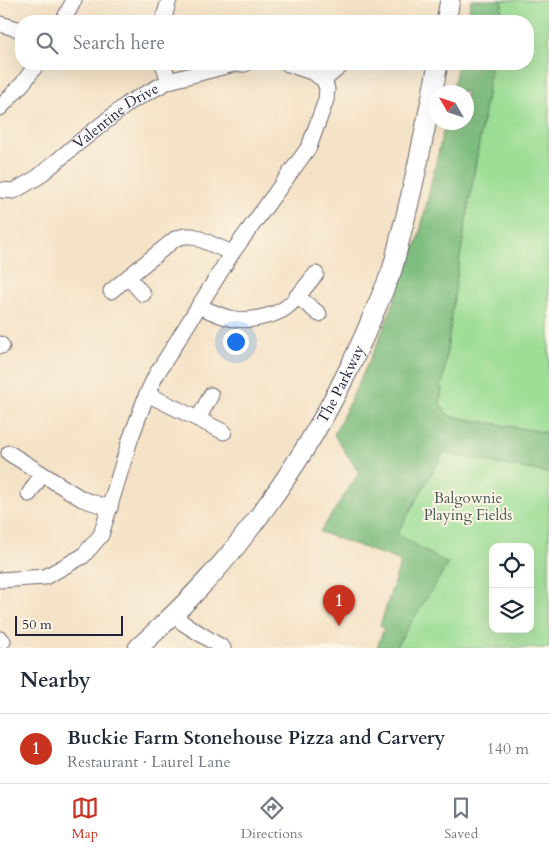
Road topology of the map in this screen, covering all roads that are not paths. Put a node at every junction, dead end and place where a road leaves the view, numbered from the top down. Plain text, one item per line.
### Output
1 (74, 0) edge
2 (169, 0) edge
3 (450, 0) edge
4 (66, 15) edge
5 (165, 15) edge
6 (447, 15) edge
7 (0, 24) edge
8 (15, 28) edge
9 (33, 70) edge
10 (165, 70) edge
11 (211, 70) edge
12 (305, 70) edge
13 (336, 70) edge
14 (437, 70) edge
15 (324, 80) junction
16 (169, 81) junction
17 (0, 108) edge
18 (0, 190) edge
19 (232, 253) junction
20 (316, 274) dead end
21 (128, 277) junction
22 (111, 291) dead end
23 (143, 294) dead end
24 (297, 296) junction
25 (199, 306) junction
26 (319, 314) dead end
27 (147, 394) junction
28 (211, 395) dead end
29 (198, 419) junction
30 (224, 432) dead end
31 (9, 453) dead end
32 (42, 474) junction
33 (29, 494) dead end
34 (110, 508) junction
35 (0, 580) edge
36 (174, 615) junction
37 (138, 648) edge
38 (223, 648) edge

1 - 4 street
2 - 5 street
3 - 6 main road
7 - 8 street
9 - 17 street
10 - 16 street
11 - 16 street, Valentine Drive
12 - 15 street
13 - 15 street
14 - 36 main road, The Parkway
15 - 19 street
16 - 18 street, Valentine Drive
19 - 21 street
19 - 25 street
20 - 24 street
21 - 22 street
21 - 23 street
24 - 25 street
24 - 26 street
25 - 27 street
27 - 29 street
27 - 34 street
28 - 29 street
29 - 30 street
31 - 32 street
32 - 33 street
32 - 34 street
34 - 35 street
36 - 37 main road, The Parkway
36 - 38 street

